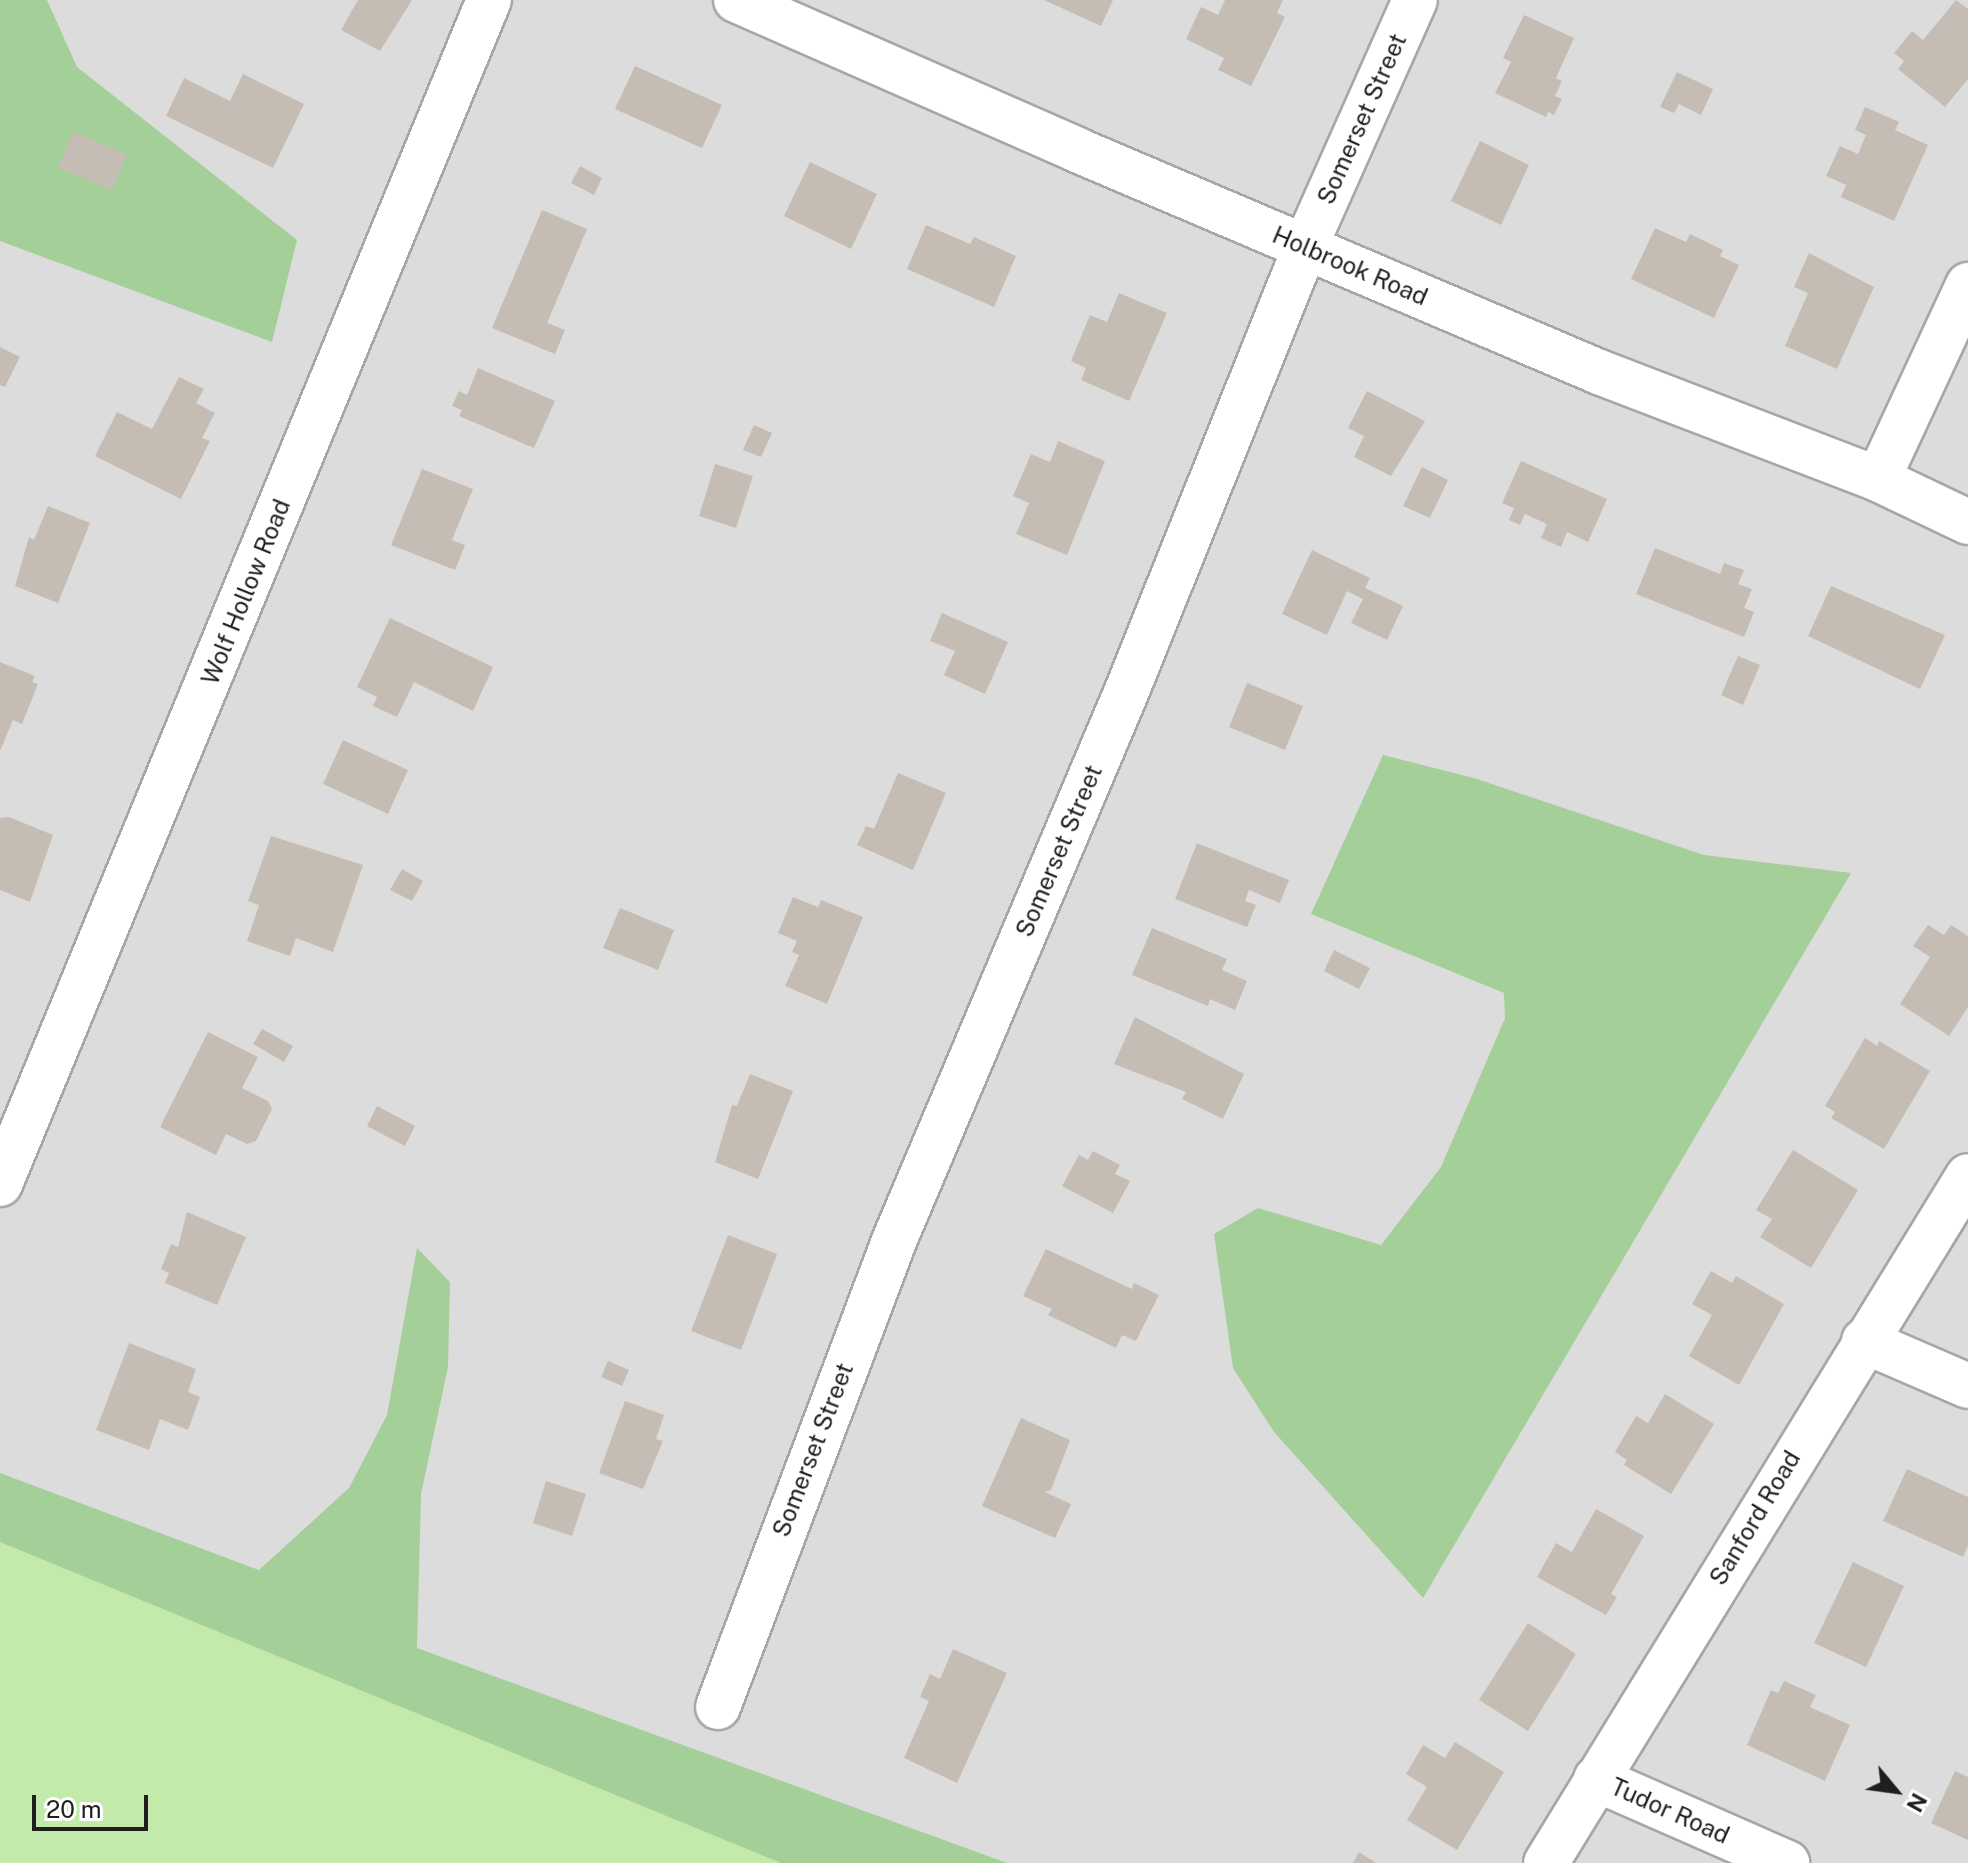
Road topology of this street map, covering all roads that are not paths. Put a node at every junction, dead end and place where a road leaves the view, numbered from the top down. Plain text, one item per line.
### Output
1 (489, 0) edge
2 (736, 0) edge
3 (1415, 0) edge
4 (1305, 247) junction
5 (1968, 285) edge
6 (1878, 479) junction
7 (1968, 522) edge
8 (1968, 1176) edge
9 (0, 1184) edge
10 (1864, 1341) junction
11 (1968, 1386) edge
12 (718, 1707) dead end
13 (1596, 1779) junction
14 (1546, 1863) edge
15 (1787, 1863) edge

1 - 9 street, Wolf Hollow Road
2 - 4 street, Holbrook Road
3 - 4 street, Somerset Street
4 - 6 street, Holbrook Road
4 - 12 street, Somerset Street
5 - 6 street
6 - 7 street, Holbrook Road
8 - 10 street, Sanford Road
10 - 11 street
10 - 13 street, Sanford Road
13 - 14 street, Sanford Road
13 - 15 street, Tudor Road

